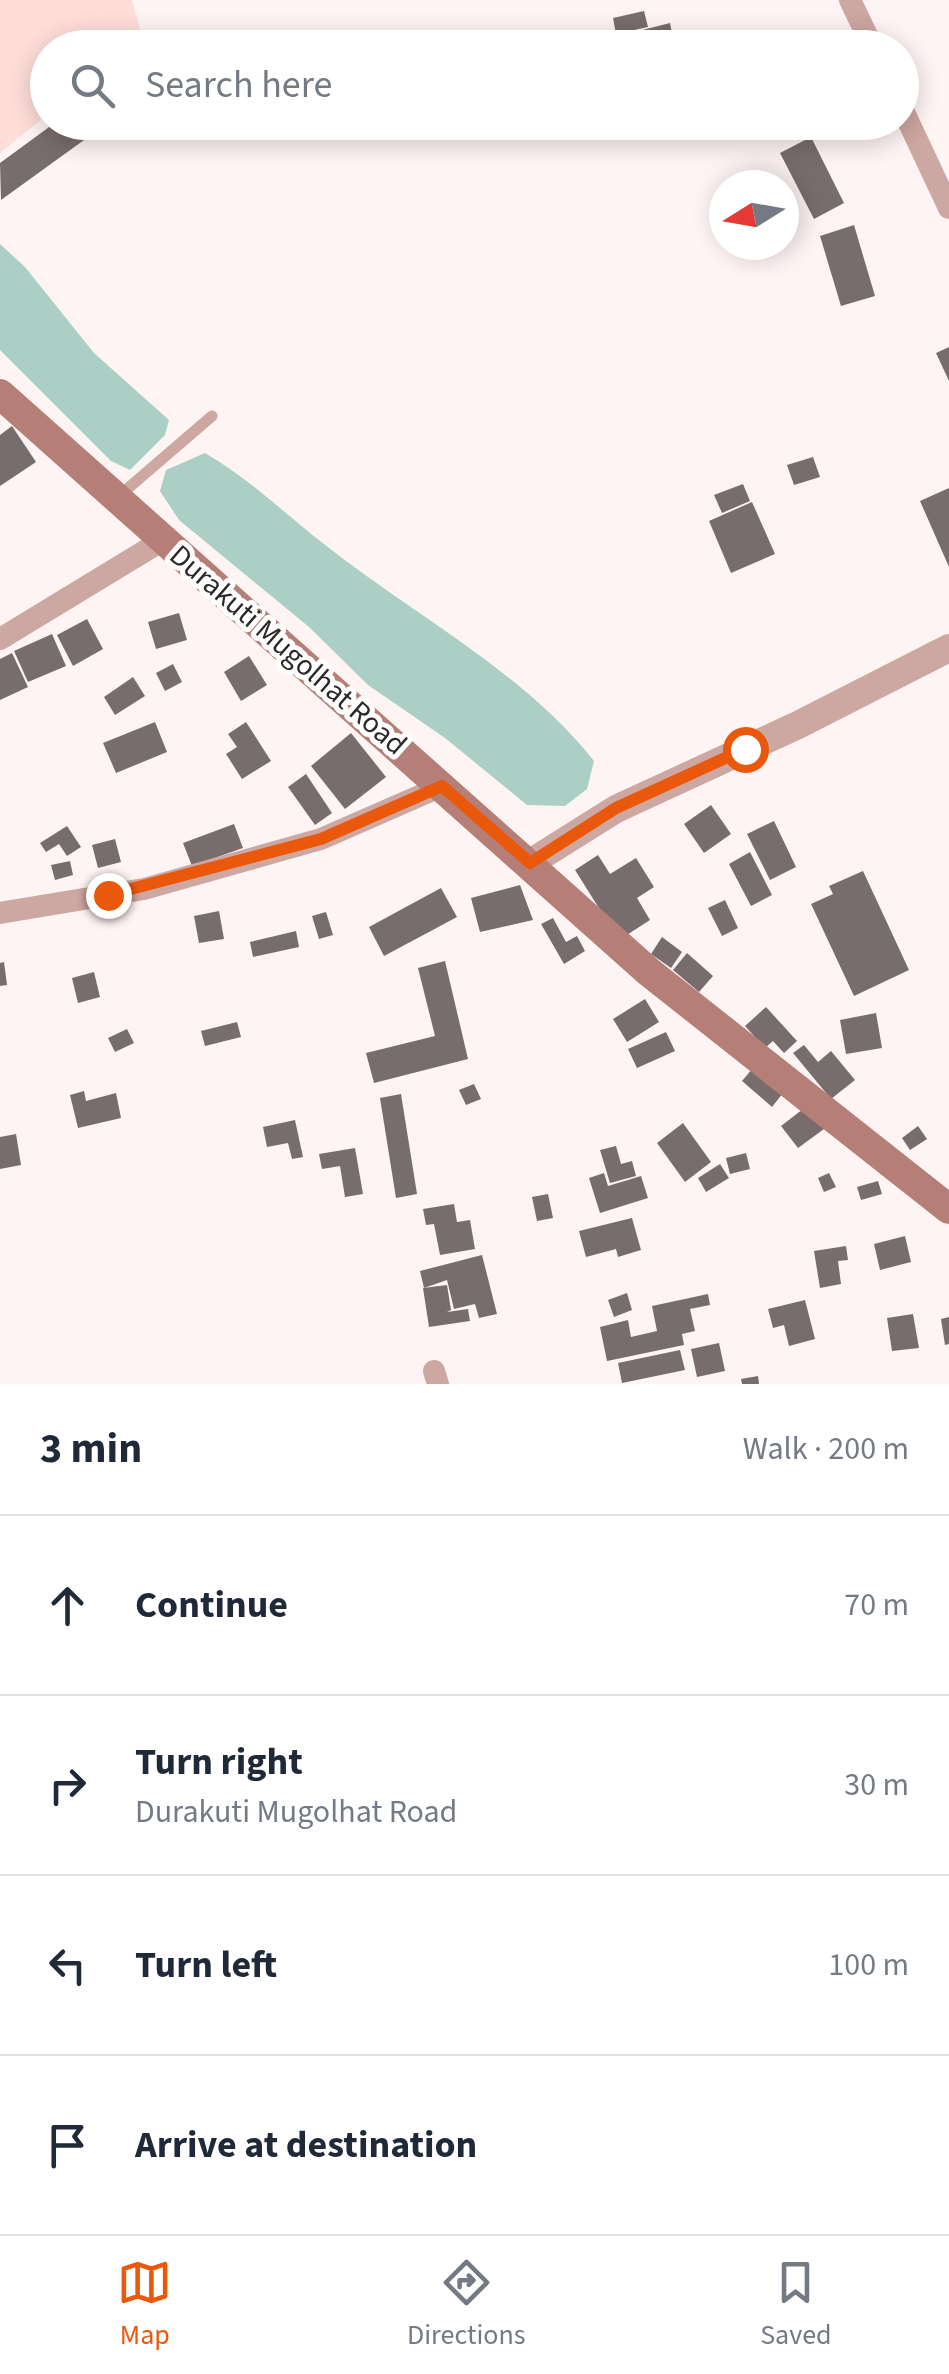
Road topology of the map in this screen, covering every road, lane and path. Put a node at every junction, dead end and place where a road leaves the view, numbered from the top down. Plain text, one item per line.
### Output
1 (850, 0) edge
2 (864, 30) edge
3 (917, 140) edge
4 (949, 208) edge
5 (0, 394) edge
6 (212, 416) dead end
7 (116, 498) junction
8 (163, 540) junction
9 (0, 638) edge
10 (949, 648) edge
11 (442, 786) junction
12 (530, 863) junction
13 (0, 912) edge
14 (949, 1209) edge

1 - 2 street
3 - 4 street
5 - 7 main road, Durakuti Mugolhat Road
6 - 7 lane
7 - 8 main road, Durakuti Mugolhat Road
8 - 9 street
8 - 11 main road, Durakuti Mugolhat Road
10 - 12 street
11 - 12 main road, Durakuti Mugolhat Road
11 - 13 street
12 - 14 main road, Durakuti Mugolhat Road

